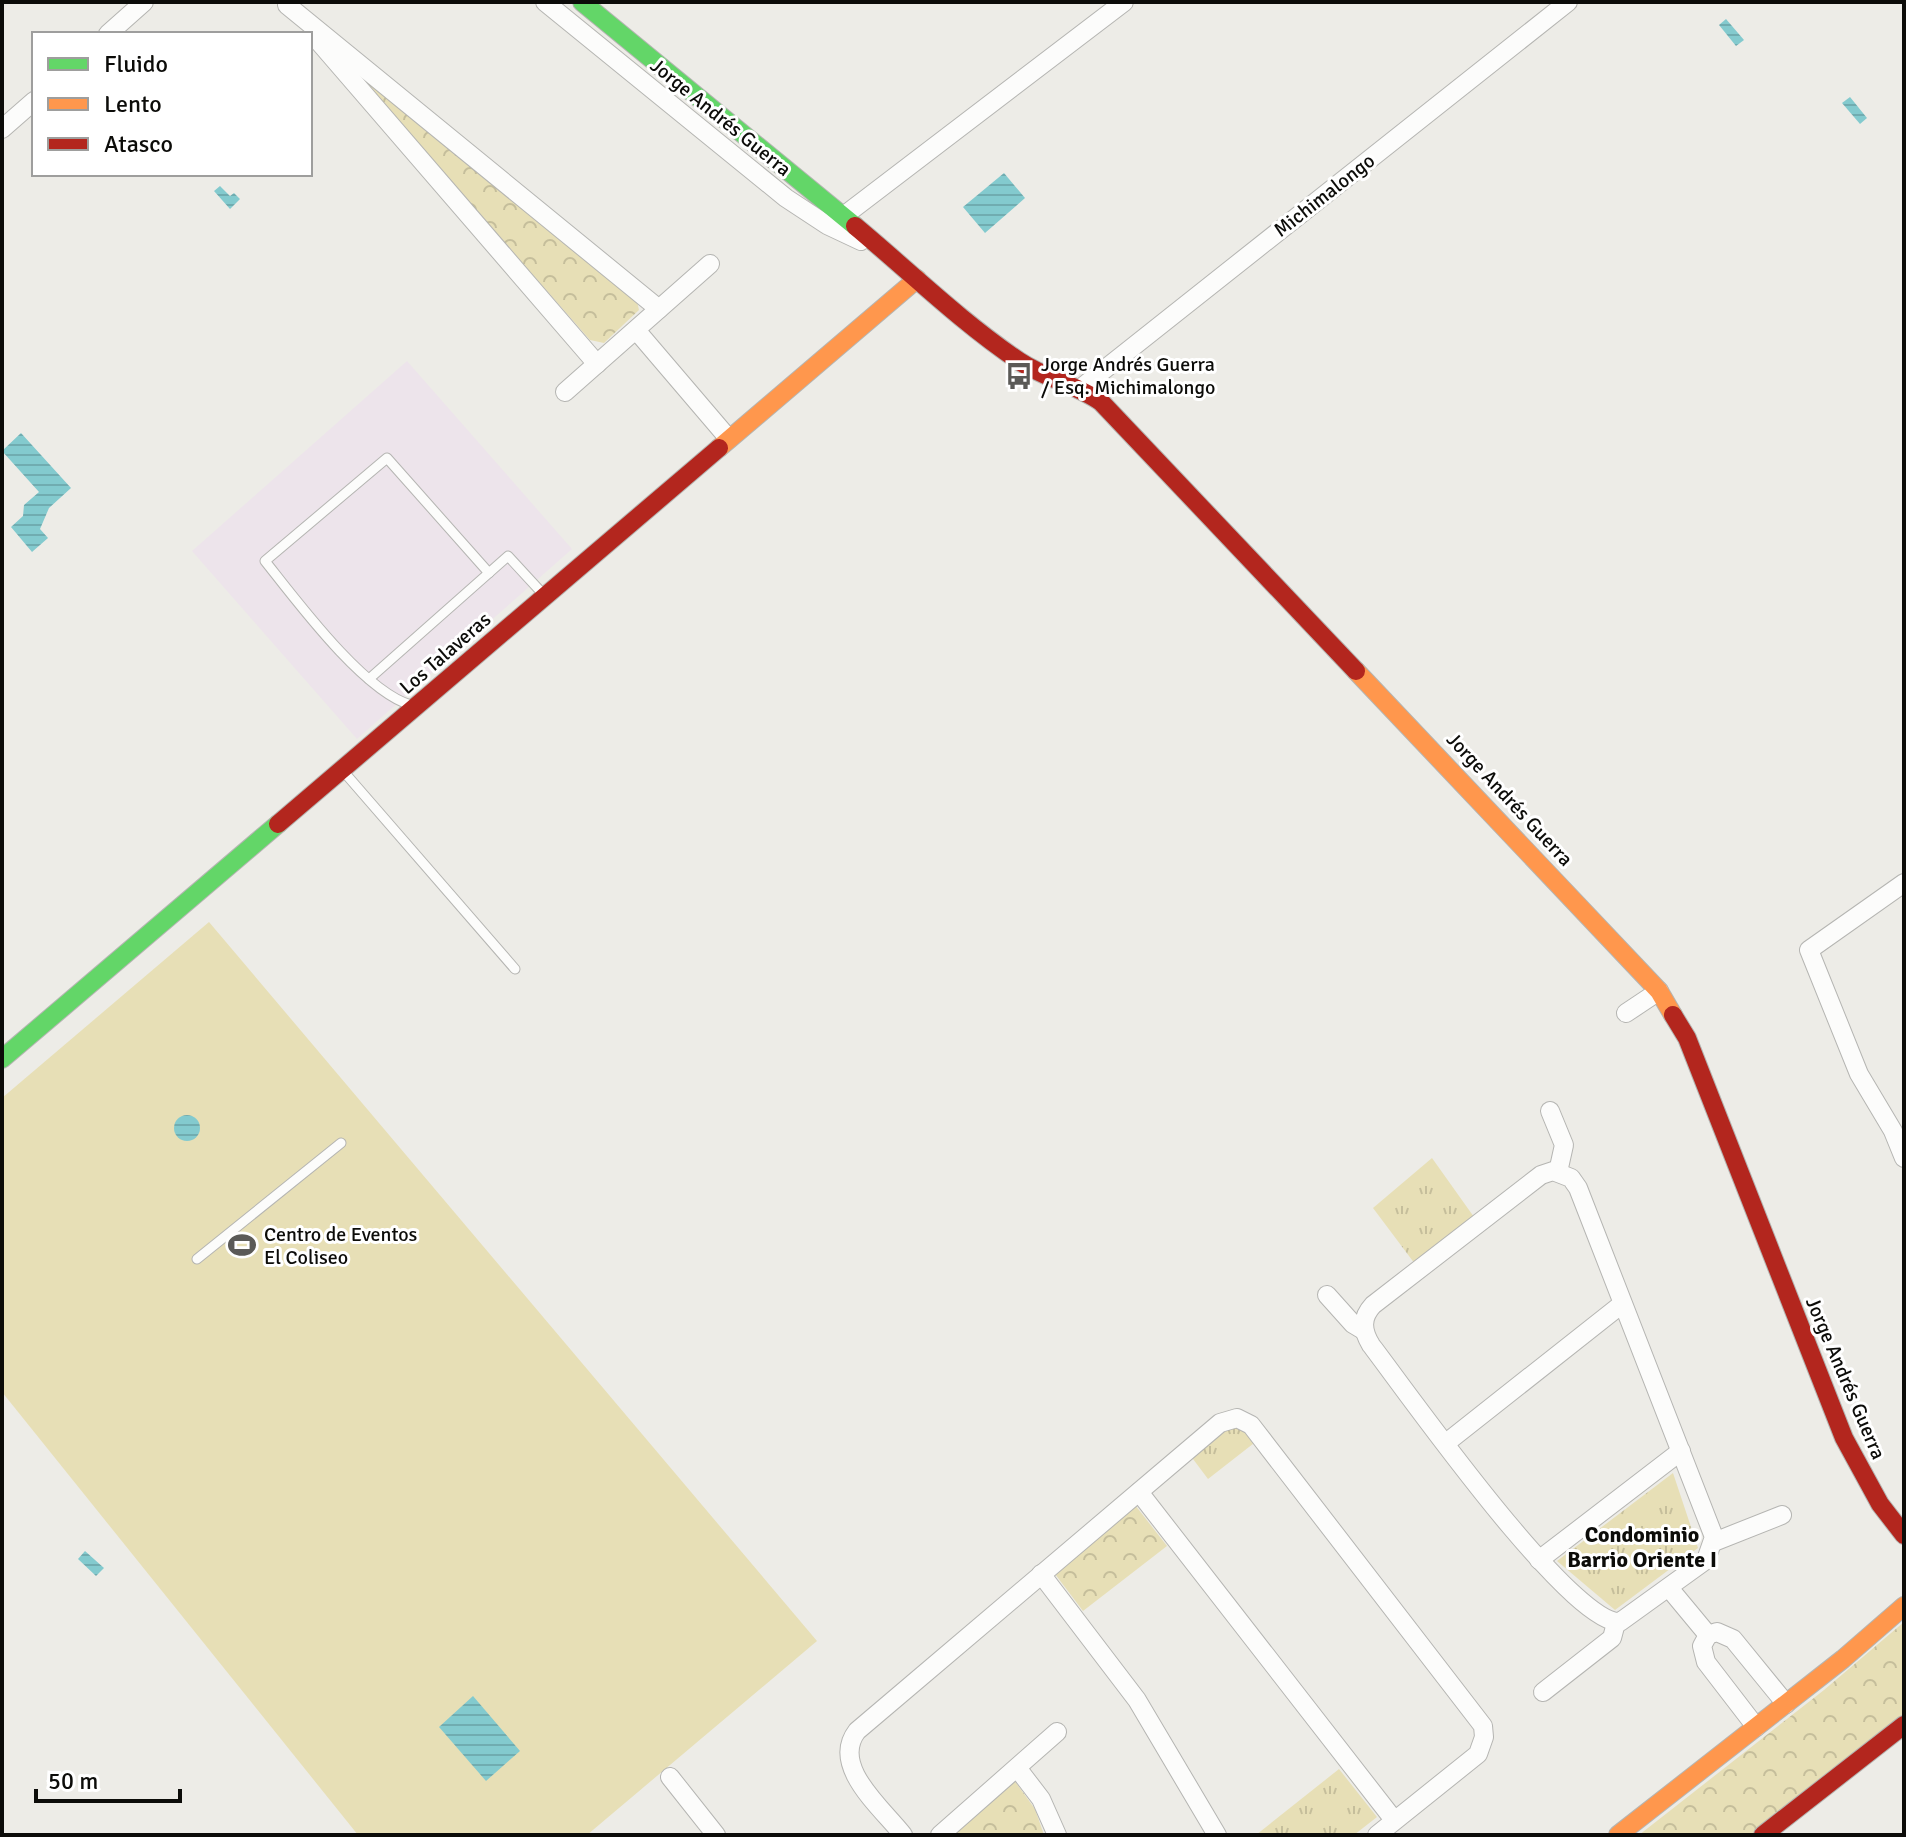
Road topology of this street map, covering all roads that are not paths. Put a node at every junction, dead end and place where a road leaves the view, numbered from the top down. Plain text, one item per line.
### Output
1 (144, 2) edge
2 (545, 2) edge
3 (582, 2) edge
4 (1124, 2) edge
5 (1568, 2) edge
6 (110, 32) edge
7 (310, 32) edge
8 (312, 34) edge
9 (32, 103) edge
10 (2, 129) edge
11 (841, 218) junction
12 (881, 250) junction
13 (710, 264) dead end
14 (917, 279) junction
15 (659, 309) junction
16 (636, 330) junction
17 (597, 364) junction
18 (1081, 388) junction
19 (565, 392) dead end
20 (729, 439) junction
21 (489, 573) junction
22 (545, 596) junction
23 (369, 679) junction
24 (416, 706) junction
25 (341, 770) junction
26 (1904, 883) edge
27 (515, 969) dead end
28 (1659, 991) junction
29 (1626, 1013) dead end
30 (2, 1059) edge
31 (1550, 1111) dead end
32 (1897, 1120) edge
33 (341, 1143) dead end
34 (1904, 1158) edge
35 (1558, 1172) junction
36 (197, 1259) dead end
37 (1327, 1295) dead end
38 (1622, 1304) junction
39 (1363, 1330) junction
40 (1446, 1443) junction
41 (1681, 1451) junction
42 (1139, 1492) junction
43 (1782, 1515) dead end
44 (1904, 1535) edge
45 (1714, 1542) junction
46 (1539, 1560) junction
47 (1041, 1574) junction
48 (1669, 1588) junction
49 (1904, 1606) edge
50 (1616, 1623) junction
51 (1708, 1635) junction
52 (1543, 1692) dead end
53 (1786, 1704) junction
54 (1904, 1725) edge
55 (1756, 1727) junction
56 (1057, 1732) dead end
57 (1018, 1769) junction
58 (670, 1777) dead end
59 (1394, 1820) junction
60 (716, 1835) edge
61 (903, 1835) edge
62 (940, 1835) edge
63 (1057, 1835) edge
64 (1217, 1835) edge
65 (1377, 1835) edge
66 (1618, 1835) edge
67 (1763, 1835) edge

1 - 6 street
2 - 12 street, Jorge Andrés Guerra
3 - 11 street, Jorge Andrés Guerra
4 - 11 street
5 - 18 street, Michimalongo
7 - 15 street
8 - 17 street
9 - 10 street
11 - 12 street, Jorge Andrés Guerra
12 - 14 street, Jorge Andrés Guerra
13 - 15 street
14 - 18 street, Jorge Andrés Guerra
14 - 20 street, Los Talaveras
15 - 16 street
16 - 17 street
16 - 20 street
17 - 19 street
18 - 28 street, Jorge Andrés Guerra
20 - 22 street, Los Talaveras
21 - 22 lane
21 - 23 lane
21 - 23 lane
22 - 24 street, Los Talaveras
23 - 24 lane
24 - 25 street, Los Talaveras
25 - 27 lane
25 - 30 street, Los Talaveras
26 - 32 street
28 - 29 street
28 - 44 street, Jorge Andrés Guerra
31 - 35 street
32 - 34 street
33 - 36 lane
35 - 38 street
35 - 39 street
37 - 39 street
38 - 40 street
38 - 41 street
39 - 40 street
40 - 46 street
41 - 45 street
41 - 46 street
42 - 47 street
42 - 59 street
42 - 59 street
43 - 45 street
45 - 48 street
46 - 50 street
47 - 61 street
47 - 64 street
48 - 50 street
48 - 51 street
49 - 53 street
50 - 52 street
51 - 53 street
51 - 55 street
53 - 55 street
54 - 67 street
55 - 66 street
56 - 57 street
57 - 62 street
57 - 63 street
58 - 60 street
59 - 65 street

